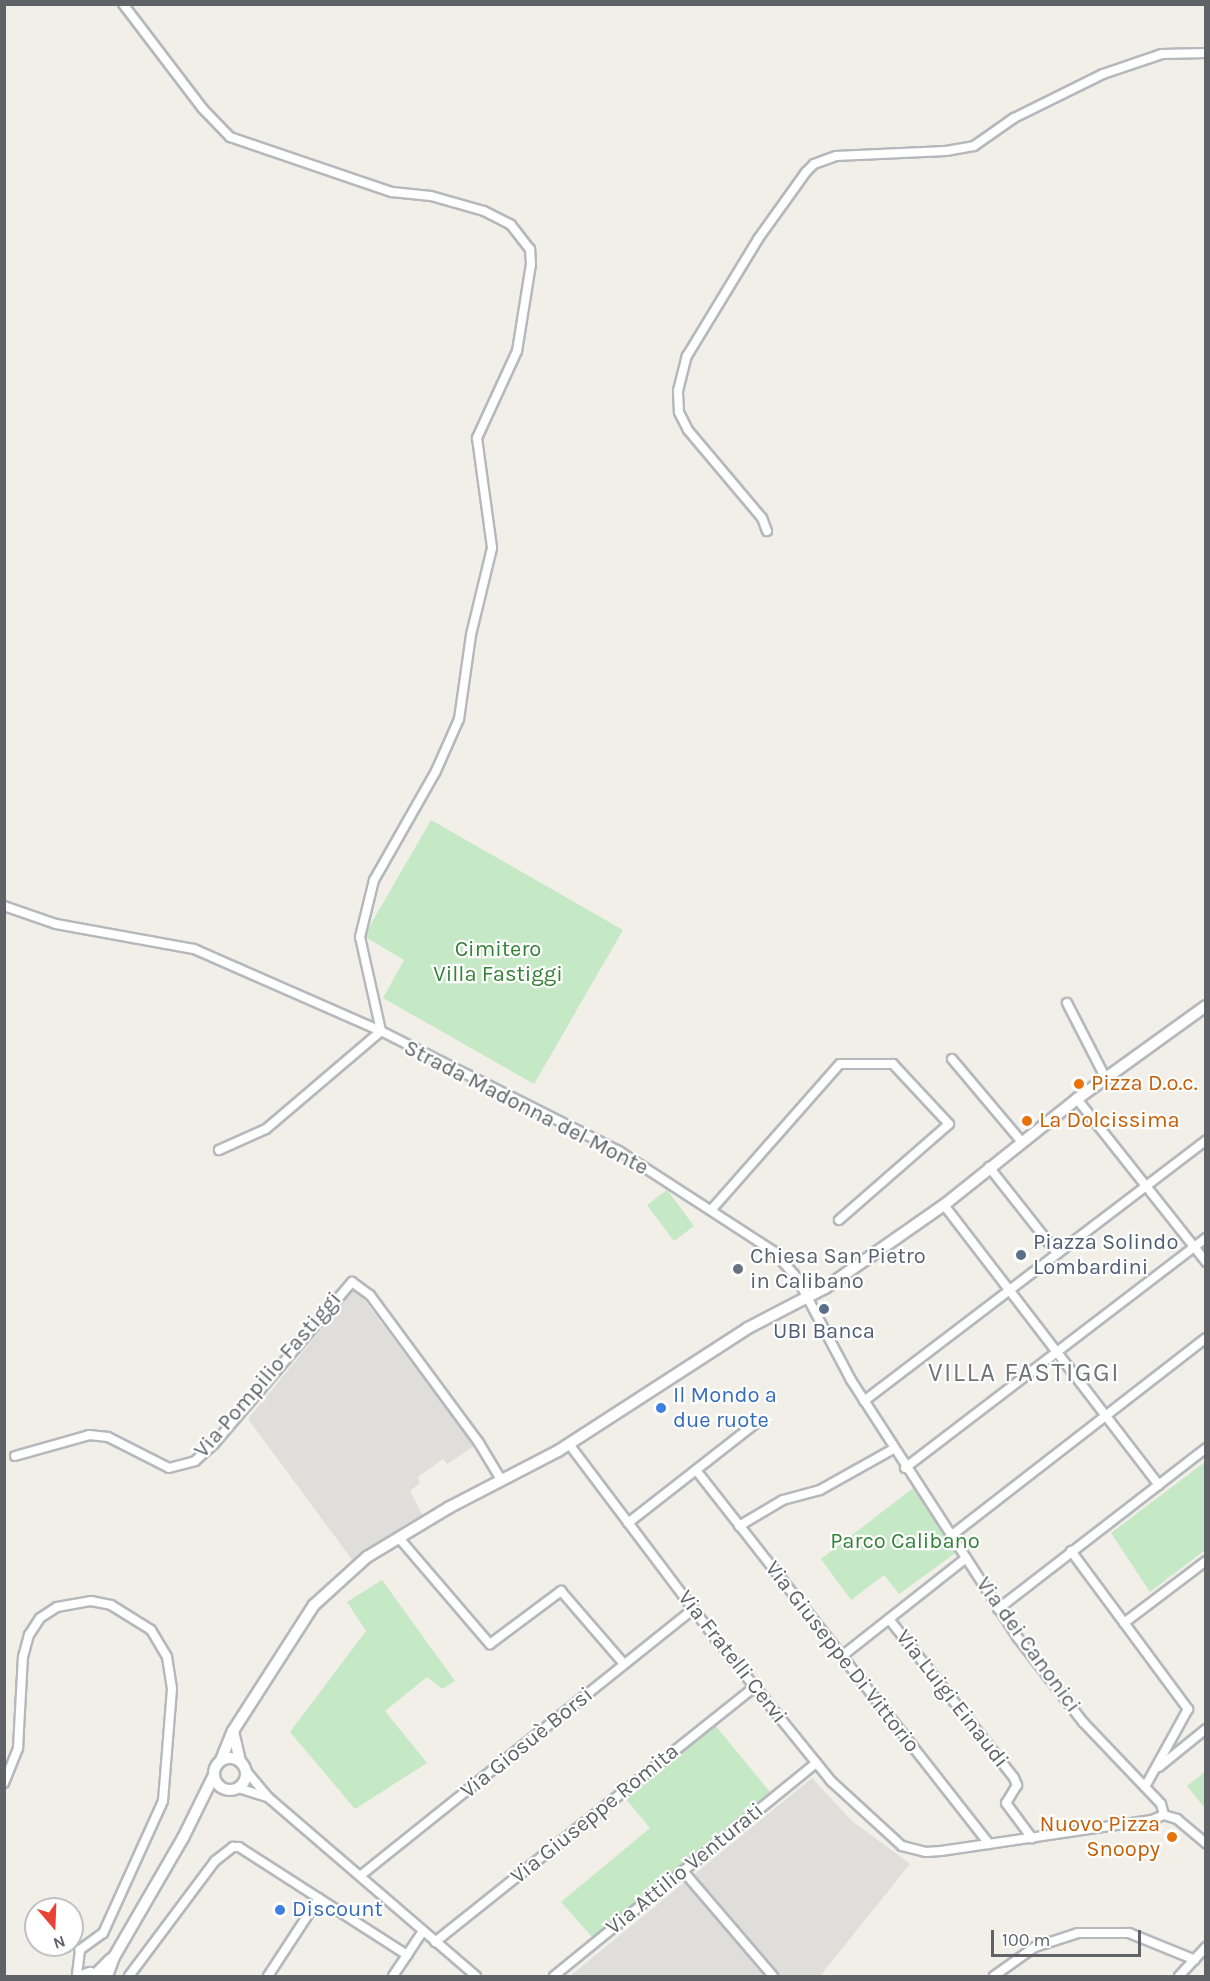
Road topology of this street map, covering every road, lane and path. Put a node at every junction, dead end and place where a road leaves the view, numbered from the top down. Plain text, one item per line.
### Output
1 (123, 4) edge
2 (1206, 53) edge
3 (767, 531) dead end
4 (4, 906) edge
5 (1067, 1003) dead end
6 (1206, 1006) edge
7 (381, 1031) junction
8 (952, 1059) dead end
9 (1105, 1077) junction
10 (1077, 1099) junction
11 (1206, 1140) edge
12 (1020, 1141) junction
13 (219, 1150) dead end
14 (989, 1167) junction
15 (1146, 1186) junction
16 (944, 1205) junction
17 (712, 1209) junction
18 (840, 1220) dead end
19 (1206, 1238) edge
20 (1194, 1247) junction
21 (1057, 1253) junction
22 (1206, 1262) edge
23 (1010, 1289) junction
24 (806, 1298) junction
25 (1206, 1338) edge
26 (1056, 1351) junction
27 (864, 1401) junction
28 (1105, 1414) junction
29 (756, 1423) dead end
30 (569, 1444) junction
31 (1206, 1448) edge
32 (893, 1449) junction
33 (15, 1456) dead end
34 (905, 1468) junction
35 (696, 1470) junction
36 (502, 1481) junction
37 (1159, 1485) junction
38 (628, 1522) junction
39 (739, 1526) junction
40 (952, 1535) junction
41 (399, 1538) junction
42 (1071, 1551) junction
43 (966, 1558) junction
44 (1204, 1565) edge
45 (998, 1608) junction
46 (693, 1609) junction
47 (889, 1618) junction
48 (1124, 1623) junction
49 (842, 1656) junction
50 (624, 1665) junction
51 (756, 1686) junction
52 (1206, 1729) edge
53 (233, 1731) junction
54 (221, 1760) junction
55 (240, 1761) junction
56 (816, 1763) junction
57 (1156, 1770) junction
58 (247, 1772) junction
59 (214, 1775) junction
60 (4, 1783) edge
61 (222, 1788) junction
62 (238, 1788) junction
63 (1145, 1788) junction
64 (269, 1798) junction
65 (202, 1800) junction
66 (1164, 1815) junction
67 (1032, 1838) junction
68 (1206, 1842) edge
69 (989, 1844) junction
70 (683, 1871) junction
71 (360, 1876) junction
72 (319, 1898) junction
73 (423, 1931) junction
74 (435, 1942) junction
75 (1206, 1947) edge
76 (84, 1950) edge
77 (407, 1955) junction
78 (78, 1957) edge
79 (79, 1957) edge
80 (114, 1957) junction
81 (1195, 1960) junction
82 (92, 1975) edge
83 (77, 1977) edge
84 (107, 1977) edge
85 (129, 1977) edge
86 (268, 1977) edge
87 (393, 1977) edge
88 (476, 1977) edge
89 (554, 1977) edge
90 (773, 1977) edge
91 (994, 1977) edge
92 (1179, 1977) edge

1 - 7 street
2 - 3 street
4 - 7 street, Strada Madonna del Monte
5 - 9 street
6 - 9 street
7 - 13 street, Strada Madonna del Monte
7 - 17 street, Strada Madonna del Monte
8 - 12 street
9 - 10 street
10 - 12 street
10 - 15 street
11 - 15 street
12 - 14 street
14 - 16 street
14 - 21 street
15 - 20 street
15 - 21 street
16 - 23 street
16 - 24 street
17 - 18 street
17 - 24 street, Strada Madonna del Monte
19 - 20 street
20 - 22 street
20 - 26 street
21 - 23 street
23 - 26 street
23 - 27 street
24 - 27 street, Via dei Canonici
24 - 30 street
25 - 28 street
26 - 28 street
26 - 34 street
27 - 32 street, Via dei Canonici
28 - 37 street
28 - 40 street
29 - 35 street
30 - 36 street
30 - 38 street, Via Fratelli Cervi
31 - 37 street
32 - 34 street, Via dei Canonici
32 - 39 street
33 - 36 street, Via Pompilio Fastiggi
34 - 40 street, Via dei Canonici
35 - 38 street
35 - 39 street, Via Giuseppe Di Vittorio
36 - 41 street
37 - 42 street
38 - 46 street, Via Fratelli Cervi
39 - 49 street, Via Giuseppe Di Vittorio
40 - 43 street, Via dei Canonici
41 - 50 street
41 - 53 street
42 - 45 street
42 - 48 street
43 - 45 street, Via dei Canonici
43 - 47 street
44 - 48 street
45 - 63 street, Via dei Canonici
46 - 50 street, Via Giosuè Borsi
46 - 51 street, Via Fratelli Cervi
47 - 49 street
47 - 67 street, Via Luigi Einaudi
48 - 57 street
49 - 69 street, Via Giuseppe Di Vittorio
50 - 71 street, Via Giosuè Borsi
51 - 56 street, Via Fratelli Cervi
51 - 74 street, Via Giuseppe Romita
52 - 57 street
53 - 54 street
53 - 55 street
54 - 55 street
54 - 59 street
55 - 58 street
56 - 69 street, Via Fratelli Cervi
56 - 70 street, Via Attilio Venturati
57 - 63 street
58 - 62 street
58 - 64 street
59 - 61 street
59 - 65 street
60 - 76 street
61 - 62 street
61 - 65 street
62 - 64 street
63 - 66 street, Via dei Canonici
64 - 71 street
65 - 80 street
66 - 67 street
66 - 68 street, Via dei Canonici
67 - 69 street
70 - 89 street, Via Attilio Venturati
70 - 90 street
71 - 73 street
72 - 77 street
72 - 85 street
72 - 86 street
73 - 74 street
73 - 77 street
74 - 88 street
75 - 81 street
77 - 87 street
78 - 83 street
79 - 82 street
80 - 82 street
80 - 84 street
81 - 91 street
81 - 92 street

